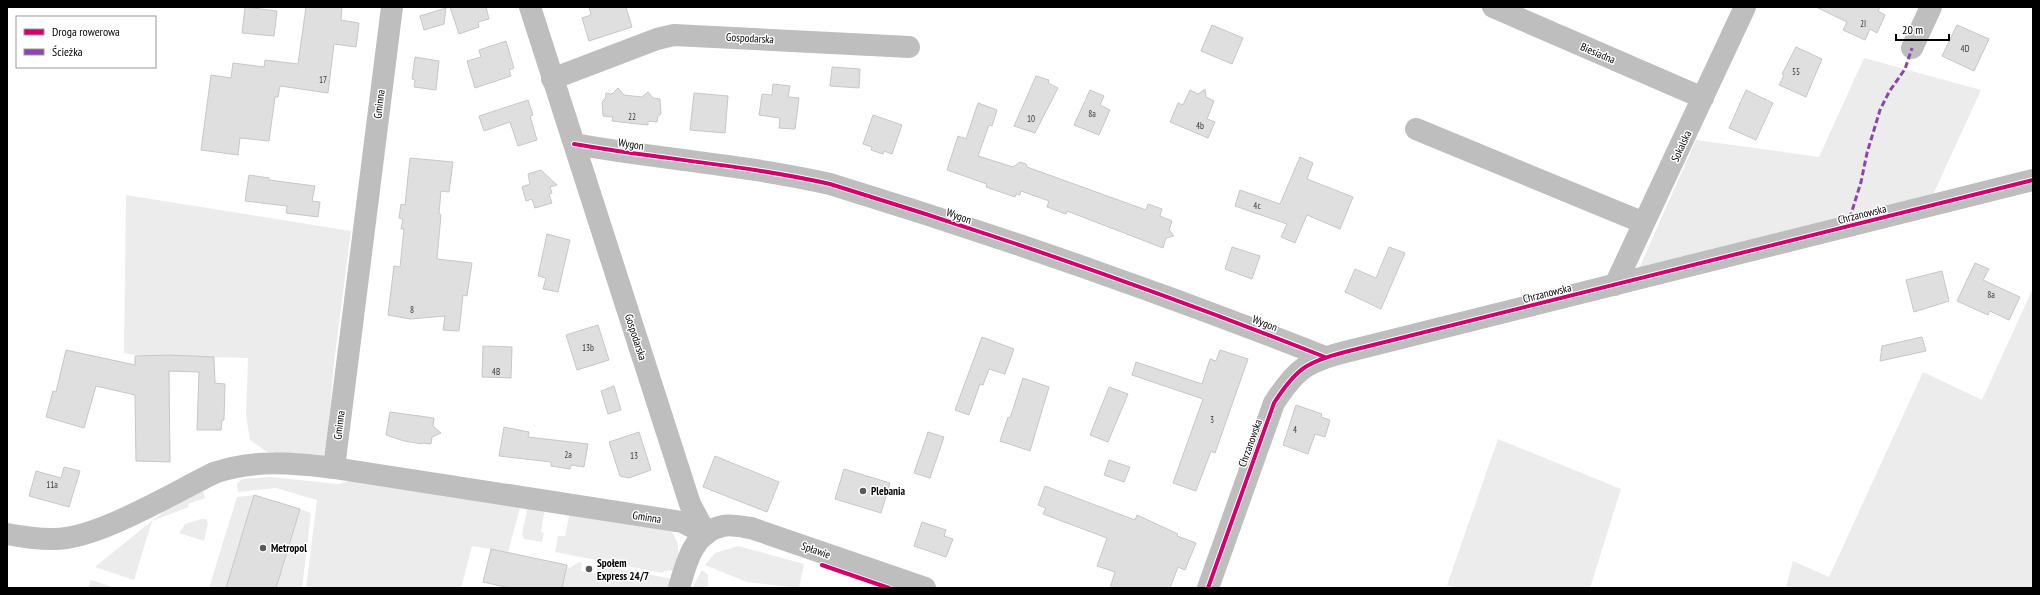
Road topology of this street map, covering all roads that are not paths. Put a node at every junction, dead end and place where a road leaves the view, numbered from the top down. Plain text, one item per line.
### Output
1 (392, 7) edge
2 (530, 7) edge
3 (1493, 7) edge
4 (1745, 7) edge
5 (1931, 7) edge
6 (909, 47) dead end
7 (1912, 48) dead end
8 (552, 79) junction
9 (1703, 98) junction
10 (1416, 129) dead end
11 (574, 144) junction
12 (2033, 180) edge
13 (1644, 223) junction
14 (1616, 285) junction
15 (1325, 357) junction
16 (334, 468) junction
17 (7, 534) edge
18 (706, 534) junction
19 (679, 588) edge
20 (924, 588) edge
21 (1208, 588) edge

1 - 16 street, Gminna
2 - 8 street, Gospodarska
3 - 9 street, Biesiadna
4 - 9 street, Sokalska
5 - 7 street
6 - 8 street, Gospodarska
8 - 11 street, Gospodarska
9 - 13 street, Sokalska
10 - 13 street
11 - 15 street, Wygon
11 - 18 street, Gospodarska
12 - 14 street, Chrzanowska
13 - 14 street, Sokalska
14 - 15 street, Chrzanowska
15 - 21 street, Chrzanowska
16 - 17 street
16 - 18 street, Gminna
18 - 19 street
18 - 20 street, Spławie

